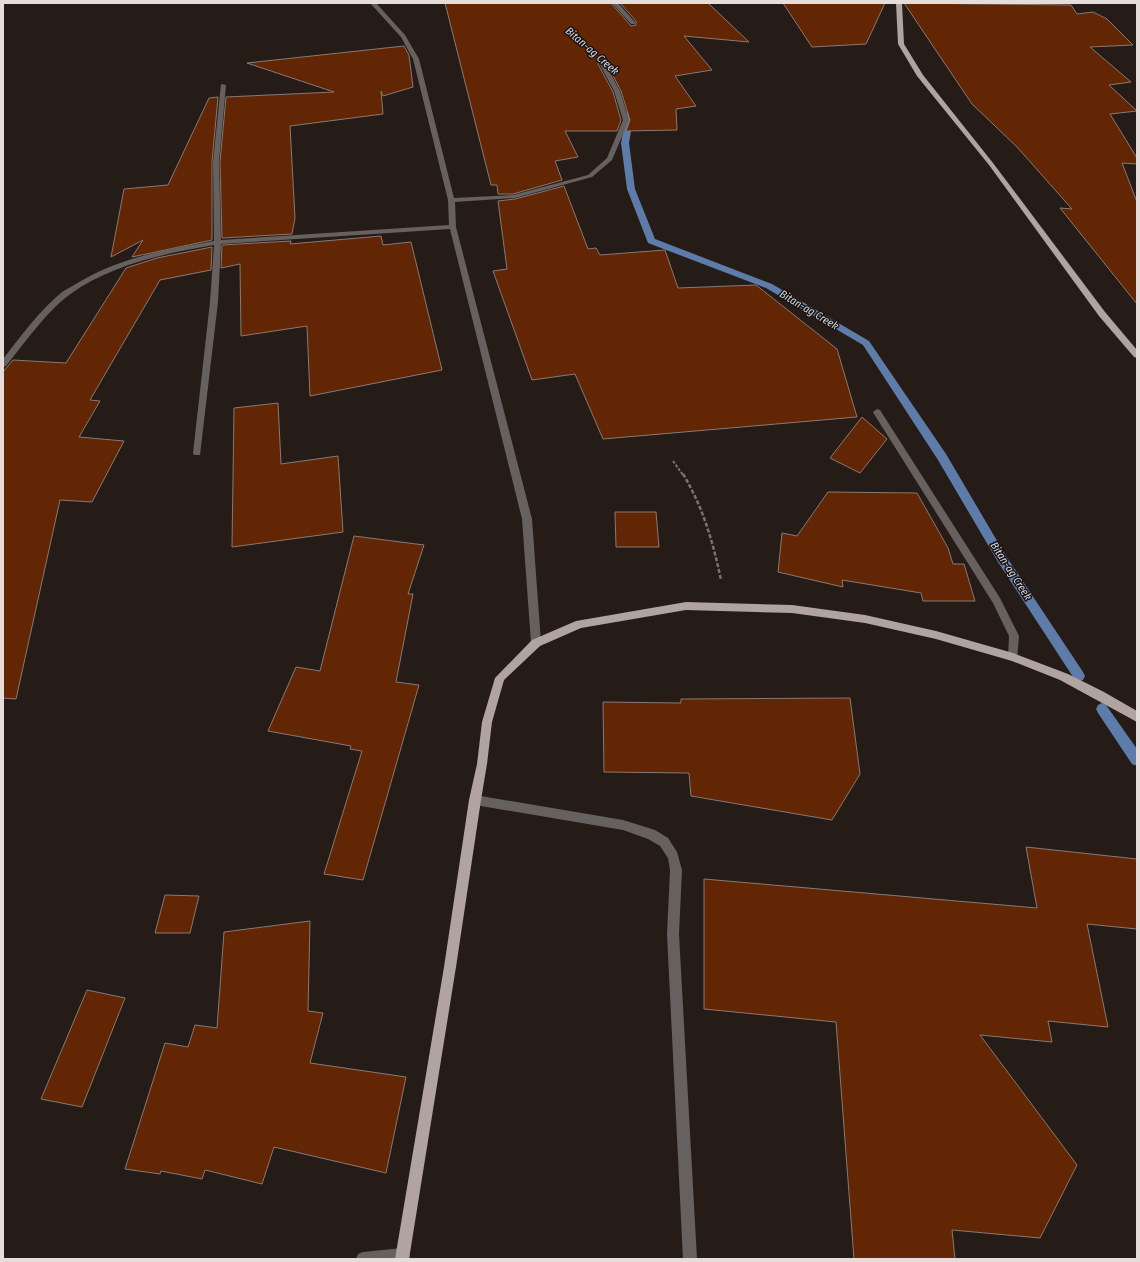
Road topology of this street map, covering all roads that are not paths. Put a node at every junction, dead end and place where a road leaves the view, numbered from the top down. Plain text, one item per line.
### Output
1 (373, 3) edge
2 (614, 3) edge
3 (899, 3) edge
4 (633, 23) dead end
5 (602, 63) dead end
6 (223, 85) dead end
7 (451, 200) junction
8 (453, 227) junction
9 (218, 242) junction
10 (1137, 355) edge
11 (3, 364) edge
12 (877, 412) dead end
13 (197, 453) dead end
14 (536, 643) junction
15 (1013, 657) junction
16 (1137, 717) edge
17 (475, 800) junction
18 (402, 1257) edge
19 (363, 1259) edge
20 (690, 1259) edge

1 - 7 street
2 - 4 street
3 - 10 main road
5 - 7 street
6 - 9 street
7 - 8 street
8 - 9 street
8 - 14 street
9 - 11 street
9 - 13 street
12 - 15 street
14 - 15 main road
14 - 17 main road
15 - 16 main road
17 - 18 main road
17 - 20 street
18 - 19 street

